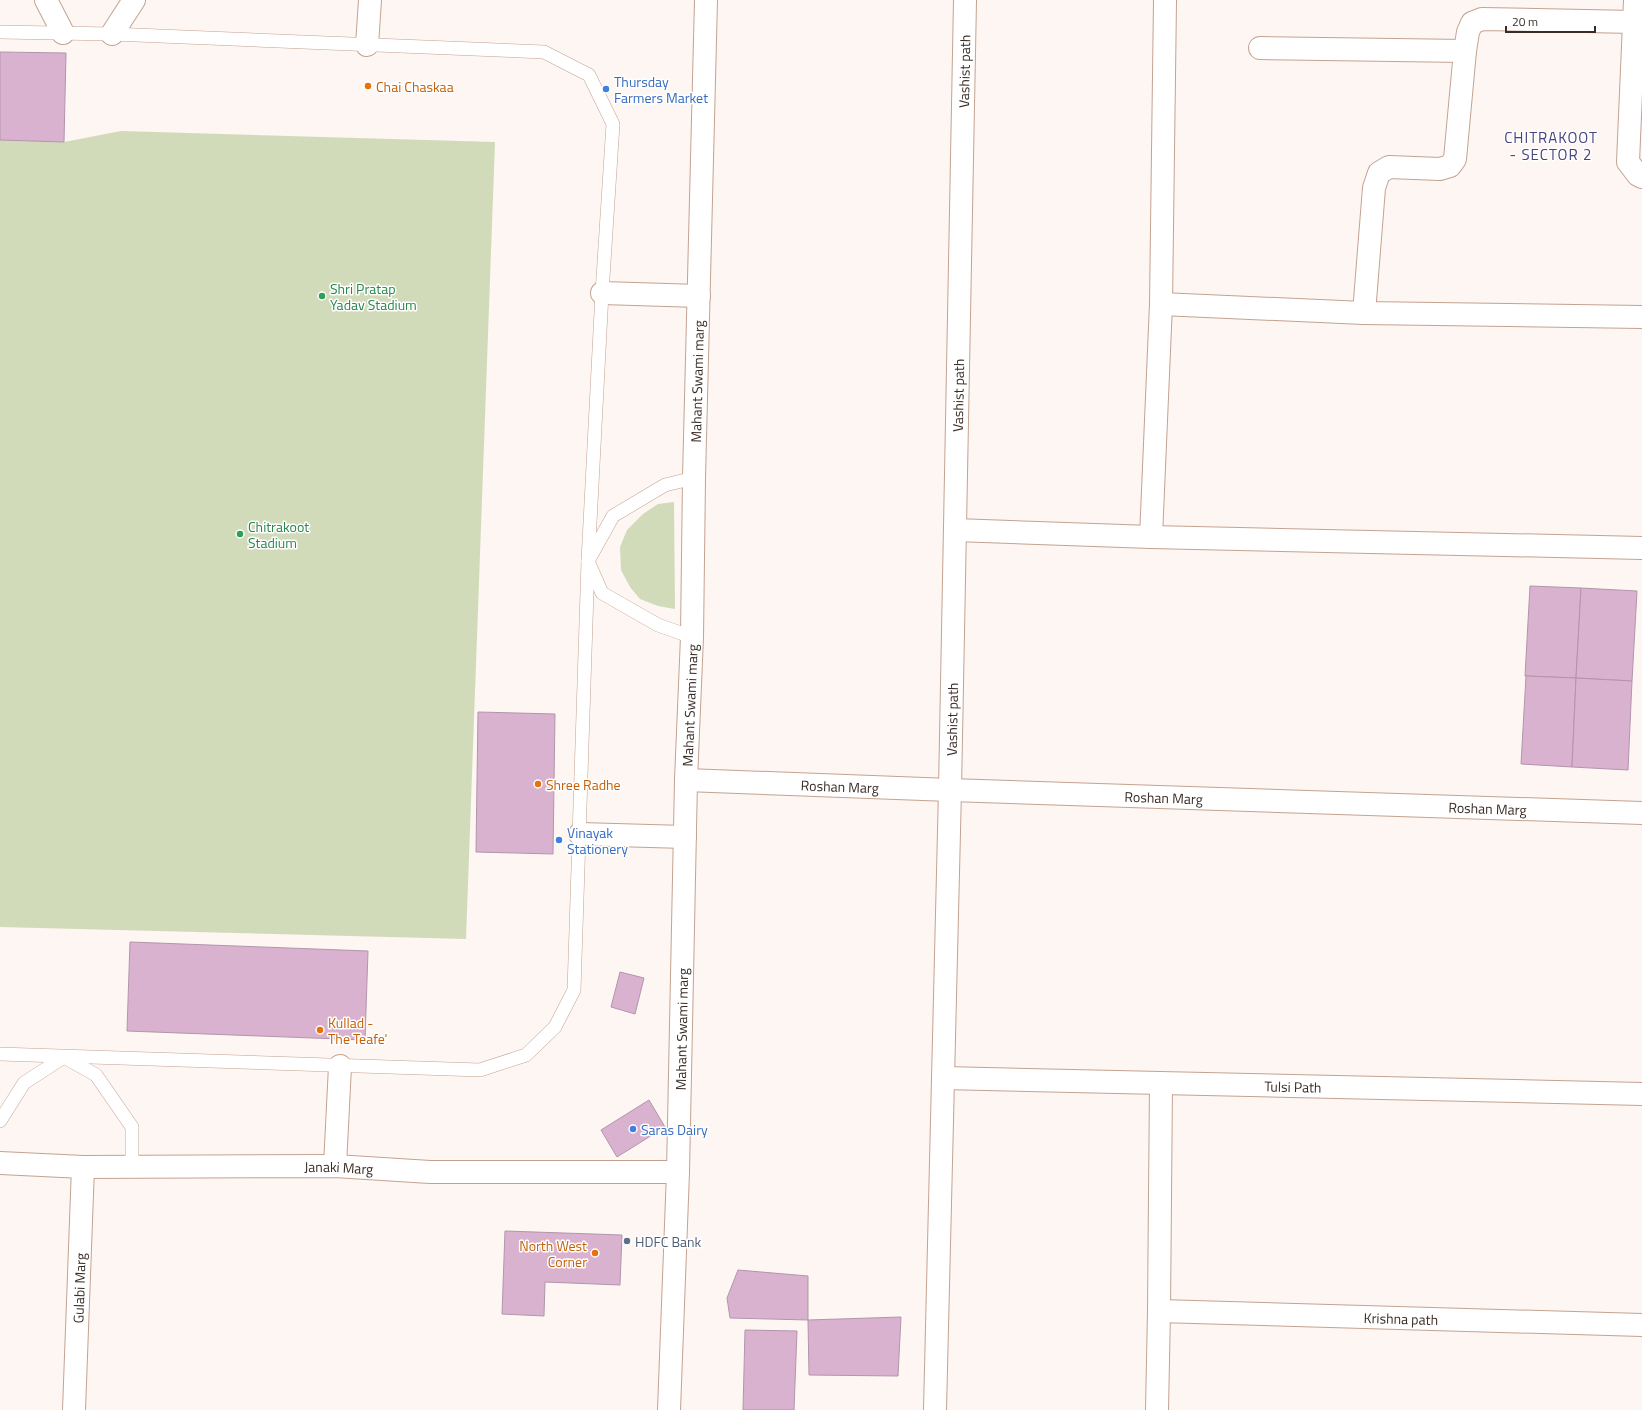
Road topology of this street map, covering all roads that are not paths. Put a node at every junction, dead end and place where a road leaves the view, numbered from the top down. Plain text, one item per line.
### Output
1 (46, 0) edge
2 (134, 0) edge
3 (370, 0) edge
4 (706, 0) edge
5 (965, 0) edge
6 (1165, 0) edge
7 (1635, 0) edge
8 (1634, 22) junction
9 (0, 32) edge
10 (63, 33) junction
11 (112, 34) junction
12 (367, 45) junction
13 (1260, 48) dead end
14 (1465, 51) junction
15 (1642, 177) edge
16 (602, 294) junction
17 (699, 296) junction
18 (1161, 304) junction
19 (1364, 313) junction
20 (1642, 317) edge
21 (694, 478) junction
22 (955, 530) junction
23 (1151, 537) junction
24 (1642, 548) edge
25 (588, 561) junction
26 (692, 637) junction
27 (686, 780) junction
28 (950, 790) junction
29 (1642, 813) edge
30 (580, 834) junction
31 (685, 837) junction
32 (0, 1054) edge
33 (64, 1057) junction
34 (340, 1066) junction
35 (943, 1078) junction
36 (1161, 1083) junction
37 (1642, 1094) edge
38 (0, 1121) edge
39 (0, 1163) edge
40 (132, 1166) junction
41 (335, 1166) junction
42 (83, 1167) junction
43 (678, 1172) junction
44 (1159, 1311) junction
45 (1642, 1325) edge
46 (74, 1410) edge
47 (669, 1410) edge
48 (935, 1410) edge
49 (1157, 1410) edge

1 - 10 street
2 - 11 street
3 - 12 street
4 - 17 street, Mahant Swami marg
5 - 22 street, Vashist path
6 - 18 street
7 - 8 street
8 - 14 street
8 - 15 street
9 - 10 lane
10 - 11 lane
11 - 12 lane
12 - 16 lane
13 - 14 street
14 - 19 street
16 - 17 street
16 - 25 lane
17 - 21 street, Mahant Swami marg
18 - 19 street
18 - 23 street
19 - 20 street
21 - 25 lane
21 - 26 street, Mahant Swami marg
22 - 23 street
22 - 28 street, Vashist path
23 - 24 street
25 - 26 lane
25 - 30 lane
26 - 27 street, Mahant Swami marg
27 - 28 street, Roshan Marg
27 - 31 street, Mahant Swami marg
28 - 29 street, Roshan Marg
28 - 35 street, Vashist path
30 - 31 street
30 - 34 lane
31 - 43 street, Mahant Swami marg
32 - 33 lane
33 - 34 lane
33 - 38 lane
33 - 40 lane
34 - 41 street
35 - 36 street, Tulsi Path
35 - 48 street, Vashist path
36 - 37 street, Tulsi Path
36 - 44 street
39 - 42 street, Janaki Marg
40 - 41 street, Janaki Marg
40 - 42 street, Janaki Marg
41 - 43 street, Janaki Marg
42 - 46 street, Gulabi Marg
43 - 47 street, Mahant Swami marg
44 - 45 street, Krishna path
44 - 49 street

